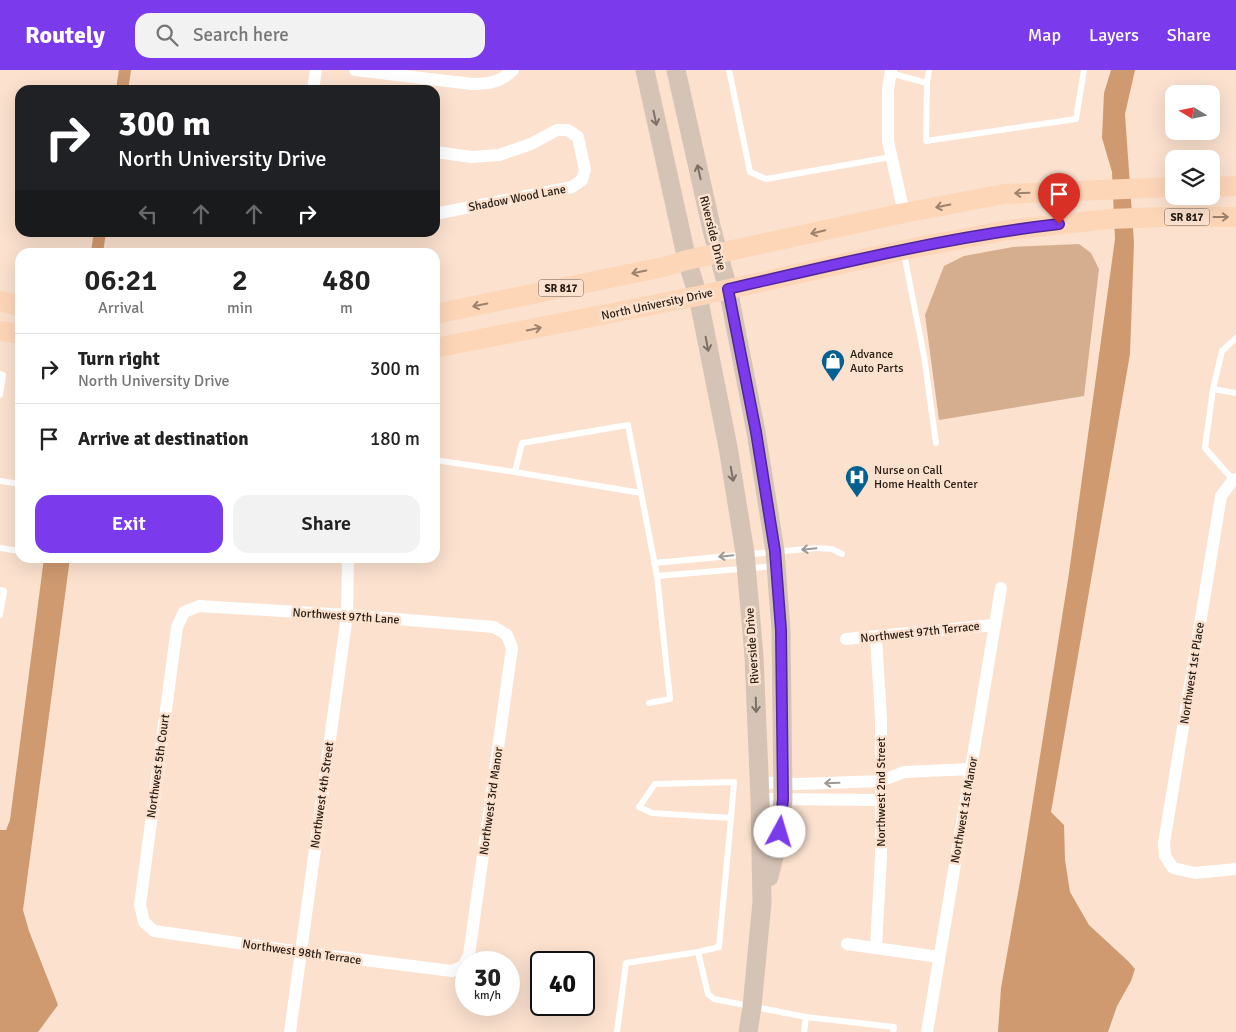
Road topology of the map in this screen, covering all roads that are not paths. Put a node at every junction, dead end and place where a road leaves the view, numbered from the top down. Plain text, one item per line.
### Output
1 (316, 70) edge
2 (355, 70) edge
3 (645, 70) edge
4 (676, 70) edge
5 (729, 70) edge
6 (929, 70) edge
7 (1084, 70) edge
8 (511, 72) edge
9 (890, 72) edge
10 (927, 83) junction
11 (314, 85) edge
12 (440, 153) edge
13 (891, 157) junction
14 (1236, 186) edge
15 (1165, 187) edge
16 (1220, 187) edge
17 (440, 213) edge
18 (904, 213) junction
19 (1236, 217) edge
20 (903, 250) junction
21 (718, 254) junction
22 (687, 260) junction
23 (728, 289) junction
24 (698, 296) junction
25 (0, 301) edge
26 (15, 305) edge
27 (440, 313) edge
28 (0, 331) edge
29 (15, 333) edge
30 (1236, 338) edge
31 (440, 347) edge
32 (0, 374) edge
33 (1214, 389) junction
34 (1236, 392) edge
35 (0, 395) edge
36 (936, 443) dead end
37 (440, 461) edge
38 (515, 472) junction
39 (1235, 480) edge
40 (0, 481) edge
41 (15, 483) edge
42 (641, 492) junction
43 (0, 548) edge
44 (15, 550) edge
45 (842, 554) dead end
46 (775, 558) junction
47 (746, 561) junction
48 (654, 562) junction
49 (348, 563) edge
50 (657, 576) junction
51 (1001, 588) dead end
52 (0, 590) edge
53 (184, 612) joint
54 (0, 615) edge
55 (346, 615) junction
56 (994, 624) junction
57 (507, 635) joint
58 (876, 637) junction
59 (846, 639) dead end
60 (649, 703) dead end
61 (971, 769) junction
62 (881, 781) junction
63 (760, 790) junction
64 (783, 791) junction
65 (881, 800) junction
66 (731, 818) junction
67 (1236, 869) edge
68 (762, 902) junction
69 (144, 922) joint
70 (848, 944) dead end
71 (876, 947) junction
72 (470, 951) edge
73 (301, 952) junction
74 (698, 952) junction
75 (939, 957) junction
76 (455, 970) edge
77 (752, 1007) junction
78 (806, 1017) junction
79 (290, 1032) edge
80 (616, 1032) edge
81 (748, 1032) edge
82 (804, 1032) edge
83 (893, 1032) edge
84 (927, 1032) edge

1 - 11 street
2 - 8 street
3 -> 22 street, Riverside Drive
21 -> 4 street, Riverside Drive
5 - 13 lane
6 - 10 lane
7 - 10 lane
9 - 10 lane
9 - 13 street
12 - 17 street, Shadow Wood Lane
13 - 18 street
14 - 16 main road
15 -> 18 main road, SR 817
18 -> 21 main road, SR 817
20 -> 19 main road, North University Drive / SR 817
20 - 23 main road, North University Drive / SR 817
20 - 36 lane
21 - 22 main road, SR 817
21 - 23 street, Riverside Drive
22 - 24 street, Riverside Drive
22 -> 27 main road, SR 817
23 - 24 main road, North University Drive / SR 817
23 - 46 street, Riverside Drive
31 -> 24 main road, North University Drive / SR 817
24 -> 47 street, Riverside Drive
25 - 26 main road
28 - 29 main road
30 - 33 lane
32 - 35 lane
33 - 34 lane
33 - 39 lane
37 - 38 lane
38 - 42 lane
38 - 42 lane
39 - 67 street, Northwest 1st Place
40 - 41 lane
42 - 48 lane
43 - 44 lane
45 -> 46 lane
46 - 47 lane
46 - 47 lane
46 - 64 street, Riverside Drive
47 -> 48 lane
47 - 50 lane
47 -> 63 street, Riverside Drive
48 - 50 lane
49 - 55 street, Northwest 4th Street
50 - 60 lane
51 - 56 street, Northwest 1st Manor
52 - 54 lane
53 - 55 street, Northwest 97th Lane
53 - 69 street, Northwest 5th Court
55 - 57 street, Northwest 97th Lane
55 - 73 street, Northwest 4th Street
56 - 58 street, Northwest 97th Terrace
56 - 61 street, Northwest 1st Manor
57 - 72 street, Northwest 3rd Manor
58 - 59 street, Northwest 97th Terrace
58 - 62 street, Northwest 2nd Street
61 - 62 street
61 - 75 street, Northwest 1st Manor
62 -> 64 street
62 - 65 street, Northwest 2nd Street
63 - 64 street
63 - 68 street, Riverside Drive
64 - 65 street
64 - 68 street, Riverside Drive
65 - 71 street, Northwest 2nd Street
66 - 66 lane
66 - 74 lane
68 - 77 street, Riverside Drive
69 - 73 street, Northwest 98th Terrace
70 - 71 street
71 - 75 street
73 - 76 street, Northwest 98th Terrace
73 - 79 street, Northwest 4th Street
74 - 77 lane
74 - 80 lane
75 - 84 street, Northwest 1st Manor
77 - 78 lane
77 - 81 street, Riverside Drive
78 - 82 lane
78 - 83 lane

